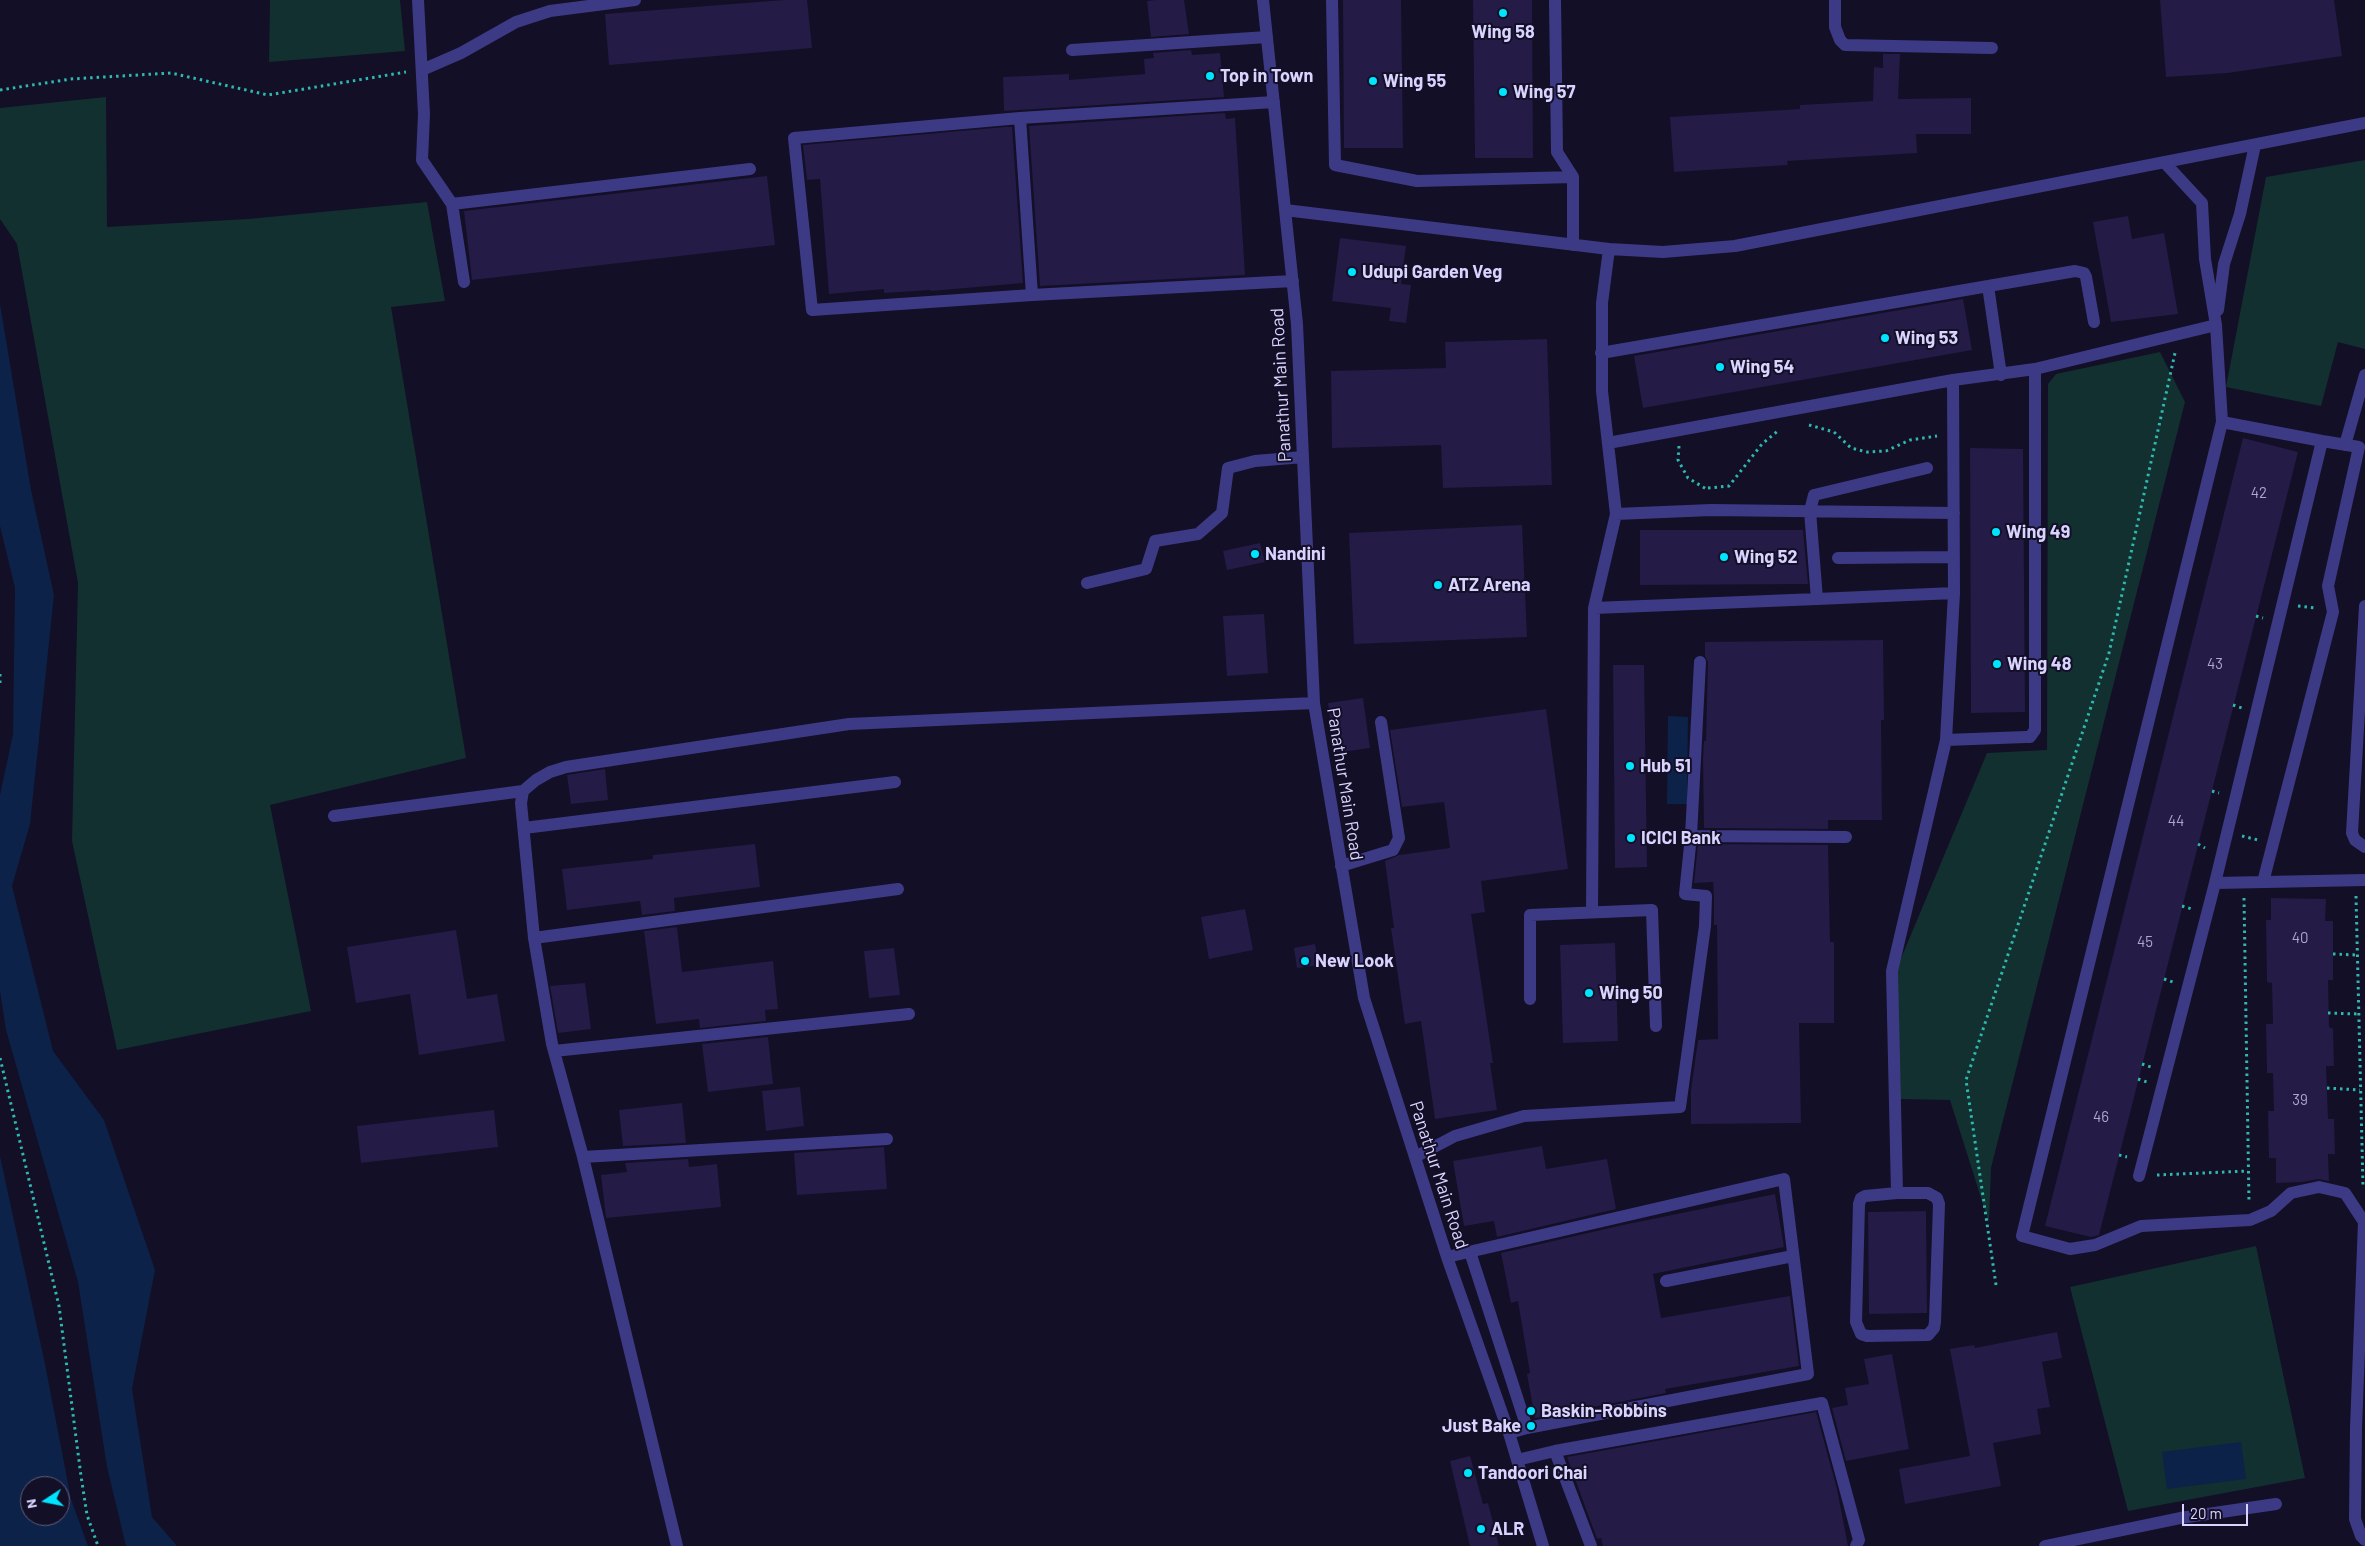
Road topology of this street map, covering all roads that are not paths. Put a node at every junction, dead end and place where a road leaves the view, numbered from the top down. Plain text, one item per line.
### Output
1 (418, 0) edge
2 (635, 0) edge
3 (1263, 0) edge
4 (1332, 0) edge
5 (1555, 0) edge
6 (1835, 0) edge
7 (1267, 37) junction
8 (1992, 48) dead end
9 (1072, 50) dead end
10 (422, 70) junction
11 (1274, 102) junction
12 (1020, 118) junction
13 (2365, 123) edge
14 (2254, 145) junction
15 (2164, 162) junction
16 (750, 169) dead end
17 (1573, 177) junction
18 (452, 204) junction
19 (1286, 210) junction
20 (1573, 245) junction
21 (1609, 249) junction
22 (1293, 281) junction
23 (464, 282) dead end
24 (1988, 286) junction
25 (1032, 295) junction
26 (2094, 322) dead end
27 (2216, 325) junction
28 (1601, 353) junction
29 (2035, 369) junction
30 (2365, 374) edge
31 (2001, 375) junction
32 (1953, 380) junction
33 (2222, 422) junction
34 (2322, 441) junction
35 (1608, 443) junction
36 (2345, 445) junction
37 (1303, 457) junction
38 (1927, 468) dead end
39 (1810, 511) junction
40 (1954, 513) junction
41 (1616, 514) junction
42 (1838, 558) dead end
43 (1954, 558) junction
44 (1087, 583) dead end
45 (1954, 593) junction
46 (1817, 599) junction
47 (2365, 606) edge
48 (1594, 608) junction
49 (1700, 662) dead end
50 (1314, 703) junction
51 (1381, 722) dead end
52 (1946, 740) junction
53 (895, 782) dead end
54 (523, 791) junction
55 (334, 816) dead end
56 (524, 828) junction
57 (1691, 836) junction
58 (1846, 837) dead end
59 (2365, 847) edge
60 (1341, 866) junction
61 (2360, 880) edge
62 (2263, 882) junction
63 (2215, 883) junction
64 (898, 890) dead end
65 (1592, 912) junction
66 (534, 938) junction
67 (1530, 999) dead end
68 (909, 1014) dead end
69 (1656, 1026) dead end
70 (554, 1051) junction
71 (887, 1139) dead end
72 (583, 1157) junction
73 (1415, 1157) junction
74 (2139, 1176) road end
75 (1896, 1193) junction
76 (2364, 1222) edge
77 (1470, 1252) junction
78 (1793, 1256) junction
79 (1448, 1257) junction
80 (1666, 1281) dead end
81 (1527, 1428) junction
82 (1509, 1433) junction
83 (1555, 1450) junction
84 (1516, 1460) junction
85 (2276, 1504) dead end
86 (2365, 1540) edge
87 (677, 1546) edge
88 (1544, 1546) edge
89 (1591, 1546) edge
90 (1856, 1546) edge
91 (2045, 1546) edge

1 - 10 street
2 - 10 street
3 - 7 street, Panathur Main Road
4 - 17 street
5 - 17 street
6 - 8 street
7 - 9 street
7 - 11 street, Panathur Main Road
10 - 18 street
11 - 12 street
11 - 19 street, Panathur Main Road
12 - 25 street
12 - 25 street
13 - 14 street
14 - 15 street
14 - 27 street
15 - 21 street
15 - 27 street
16 - 18 street
17 - 20 street
18 - 23 street
19 - 20 street
19 - 22 street, Panathur Main Road
20 - 21 street
21 - 28 street
22 - 25 street
22 - 37 street, Panathur Main Road
24 - 26 street
24 - 28 street
24 - 31 street
27 - 29 street
27 - 33 street
28 - 35 street
29 - 31 street
29 - 52 street
30 - 36 street
31 - 32 street
32 - 35 street
32 - 40 street
33 - 34 street
33 - 76 street
34 - 36 street
34 - 63 street
35 - 41 street
36 - 62 street
37 - 44 street
37 - 50 street, Panathur Main Road
38 - 39 street
39 - 40 street
39 - 41 street
39 - 46 street
40 - 43 street
41 - 48 street
42 - 43 street
43 - 45 street
45 - 46 street
45 - 52 street
46 - 48 street
47 - 59 street
48 - 65 street
49 - 57 street
50 - 54 street
50 - 60 street, Panathur Main Road
51 - 60 street
52 - 75 street
53 - 56 street
54 - 55 street
54 - 56 street
56 - 66 street
57 - 58 street
57 - 73 street
60 - 73 street, Panathur Main Road
61 - 62 street
62 - 63 street
63 - 74 street
64 - 66 street
65 - 67 street
65 - 69 street
66 - 70 street
68 - 70 street
70 - 72 street
71 - 72 street
72 - 87 street
73 - 79 street, Panathur Main Road
75 - 75 street
76 - 86 street
77 - 78 street
77 - 79 street
77 - 81 street
78 - 80 street
78 - 81 street
79 - 82 street, Panathur Main Road
81 - 82 street
82 - 84 street, Panathur Main Road
83 - 84 street
83 - 89 street
83 - 90 street
84 - 88 street, Panathur Main Road
85 - 91 street

